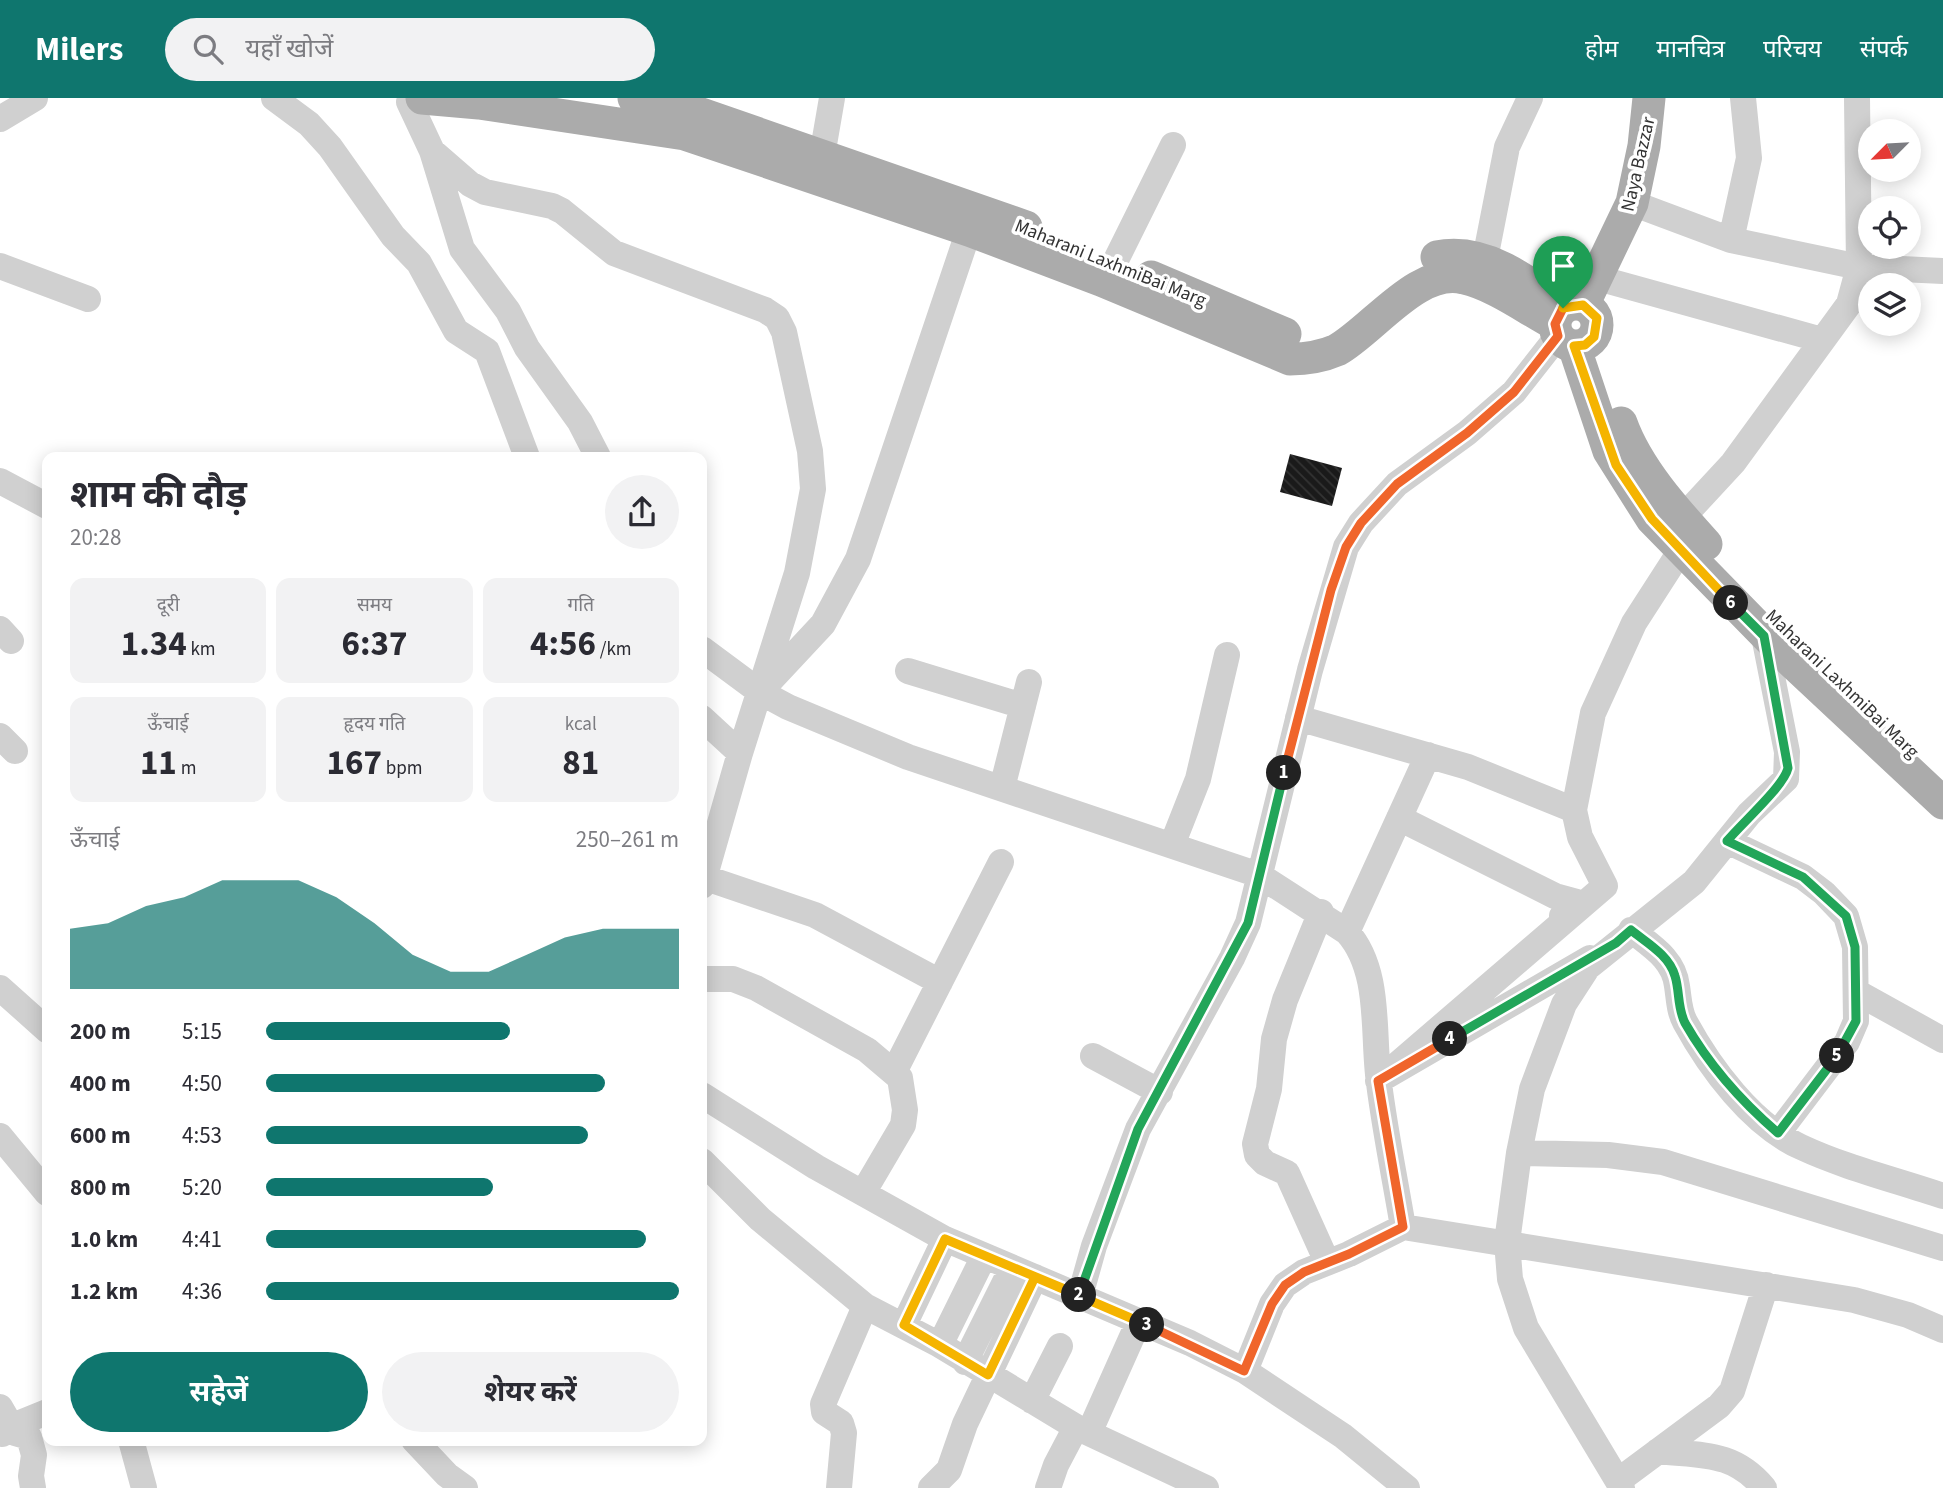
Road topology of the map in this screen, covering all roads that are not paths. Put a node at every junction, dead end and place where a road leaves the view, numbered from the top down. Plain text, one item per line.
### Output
1 (36, 98) edge
2 (274, 98) edge
3 (634, 98) edge
4 (832, 98) edge
5 (1530, 98) edge
6 (1649, 98) edge
7 (1743, 98) edge
8 (1857, 98) edge
9 (412, 99) edge
10 (685, 103) edge
11 (0, 119) edge
12 (1173, 145) dead end
13 (432, 151) junction
14 (822, 156) junction
15 (1632, 203) junction
16 (969, 230) junction
17 (1731, 240) junction
18 (1485, 260) junction
19 (1115, 262) junction
20 (0, 266) edge
21 (1860, 267) junction
22 (1943, 271) edge
23 (88, 299) dead end
24 (1574, 319) junction
25 (1822, 340) junction
26 (525, 452) edge
27 (595, 452) edge
28 (3, 490) edge
29 (42, 504) edge
30 (1682, 534) junction
31 (1764, 636) junction
32 (707, 653) edge
33 (1227, 654) dead end
34 (908, 671) dead end
35 (761, 692) junction
36 (1298, 718) junction
37 (707, 723) edge
38 (740, 753) junction
39 (1428, 755) junction
40 (1943, 780) edge
41 (1002, 788) junction
42 (1943, 803) edge
43 (1574, 810) junction
44 (1399, 818) junction
45 (1727, 841) junction
46 (1172, 845) junction
47 (1001, 862) dead end
48 (707, 864) edge
49 (1259, 875) junction
50 (707, 883) edge
51 (1321, 912) junction
52 (1347, 932) junction
53 (1624, 937) junction
54 (707, 979) edge
55 (940, 982) junction
56 (0, 988) edge
57 (1858, 993) junction
58 (42, 1026) edge
59 (1943, 1040) edge
60 (1093, 1056) dead end
61 (894, 1072) junction
62 (1378, 1081) junction
63 (1160, 1092) junction
64 (707, 1099) edge
65 (1778, 1133) junction
66 (0, 1136) edge
67 (1519, 1153) junction
68 (707, 1166) edge
69 (42, 1188) edge
70 (863, 1192) junction
71 (1943, 1196) edge
72 (1403, 1227) junction
73 (945, 1239) junction
74 (1507, 1242) junction
75 (1943, 1248) edge
76 (984, 1256) junction
77 (1327, 1262) junction
78 (1023, 1272) junction
79 (1766, 1285) junction
80 (1080, 1296) junction
81 (865, 1306) junction
82 (1139, 1321) junction
83 (904, 1325) junction
84 (1943, 1330) edge
85 (940, 1345) junction
86 (1060, 1346) dead end
87 (965, 1362) junction
88 (1244, 1371) junction
89 (988, 1375) junction
90 (1032, 1401) junction
91 (42, 1413) edge
92 (3, 1423) edge
93 (1082, 1430) junction
94 (133, 1446) edge
95 (419, 1446) edge
96 (1658, 1451) junction
97 (1620, 1484) edge
98 (33, 1488) edge
99 (144, 1488) edge
100 (465, 1488) edge
101 (839, 1488) edge
102 (931, 1488) edge
103 (1048, 1488) edge
104 (1206, 1488) edge
105 (1407, 1488) edge
106 (1764, 1488) edge

1 - 11 street
2 - 26 street
3 - 10 main road, Maharani LaxhmiBai Marg
4 - 14 street
5 - 18 street
6 - 15 main road, Naya Bazzar
7 - 17 street
8 - 21 street
9 - 13 street
9 - 16 main road
10 - 14 main road, Maharani LaxhmiBai Marg
12 - 19 street
13 - 27 street
13 - 35 street
14 - 19 main road, Maharani LaxhmiBai Marg
15 - 17 street
15 - 24 main road, Naya Bazzar
16 - 24 main road
16 - 35 street
17 - 21 street
18 - 19 main road, Maharani LaxhmiBai Marg
18 - 24 main road, Maharani LaxhmiBai Marg
20 - 23 street
21 - 22 street
21 - 25 street
24 - 25 street
24 - 30 main road
24 - 36 street
25 - 30 street
28 - 29 street
30 - 31 main road
30 - 40 main road, Maharani LaxhmiBai Marg
30 - 43 street
31 - 42 main road
31 - 45 street
32 - 35 street
33 - 46 street
34 - 41 street
35 - 38 street
35 - 41 street
36 - 39 street
36 - 49 street
37 - 38 street
38 - 48 street
39 - 43 street
39 - 44 street
41 - 46 street
43 - 62 street
44 - 52 street
44 - 62 street
45 - 53 street
45 - 57 street
46 - 49 street
47 - 55 street
49 - 51 street
49 - 63 street
50 - 55 street
51 - 52 street
51 - 77 street
52 - 62 street
53 - 62 street
53 - 65 street
53 - 67 street
54 - 61 street
55 - 61 street
56 - 58 street
57 - 59 street
57 - 65 street
60 - 63 street
61 - 70 street
62 - 72 street
63 - 80 street
64 - 70 street
65 - 71 street
66 - 69 street
67 - 74 street
67 - 75 street
68 - 81 street
70 - 73 street
72 - 74 street
72 - 77 street
73 - 76 street
73 - 83 street
74 - 79 street
74 - 97 street
76 - 78 street
76 - 85 street
77 - 88 street
78 - 80 street
78 - 87 street
78 - 89 street
79 - 84 street
79 - 96 street
80 - 82 street
81 - 83 street
81 - 101 street
82 - 88 street
82 - 93 street
83 - 85 street
85 - 87 street
86 - 90 street
87 - 89 street
88 - 105 street
89 - 90 street
89 - 102 street
90 - 93 street
91 - 92 street
92 - 98 street
93 - 103 street
93 - 104 street
94 - 99 street
95 - 100 street
96 - 97 street
96 - 106 street

